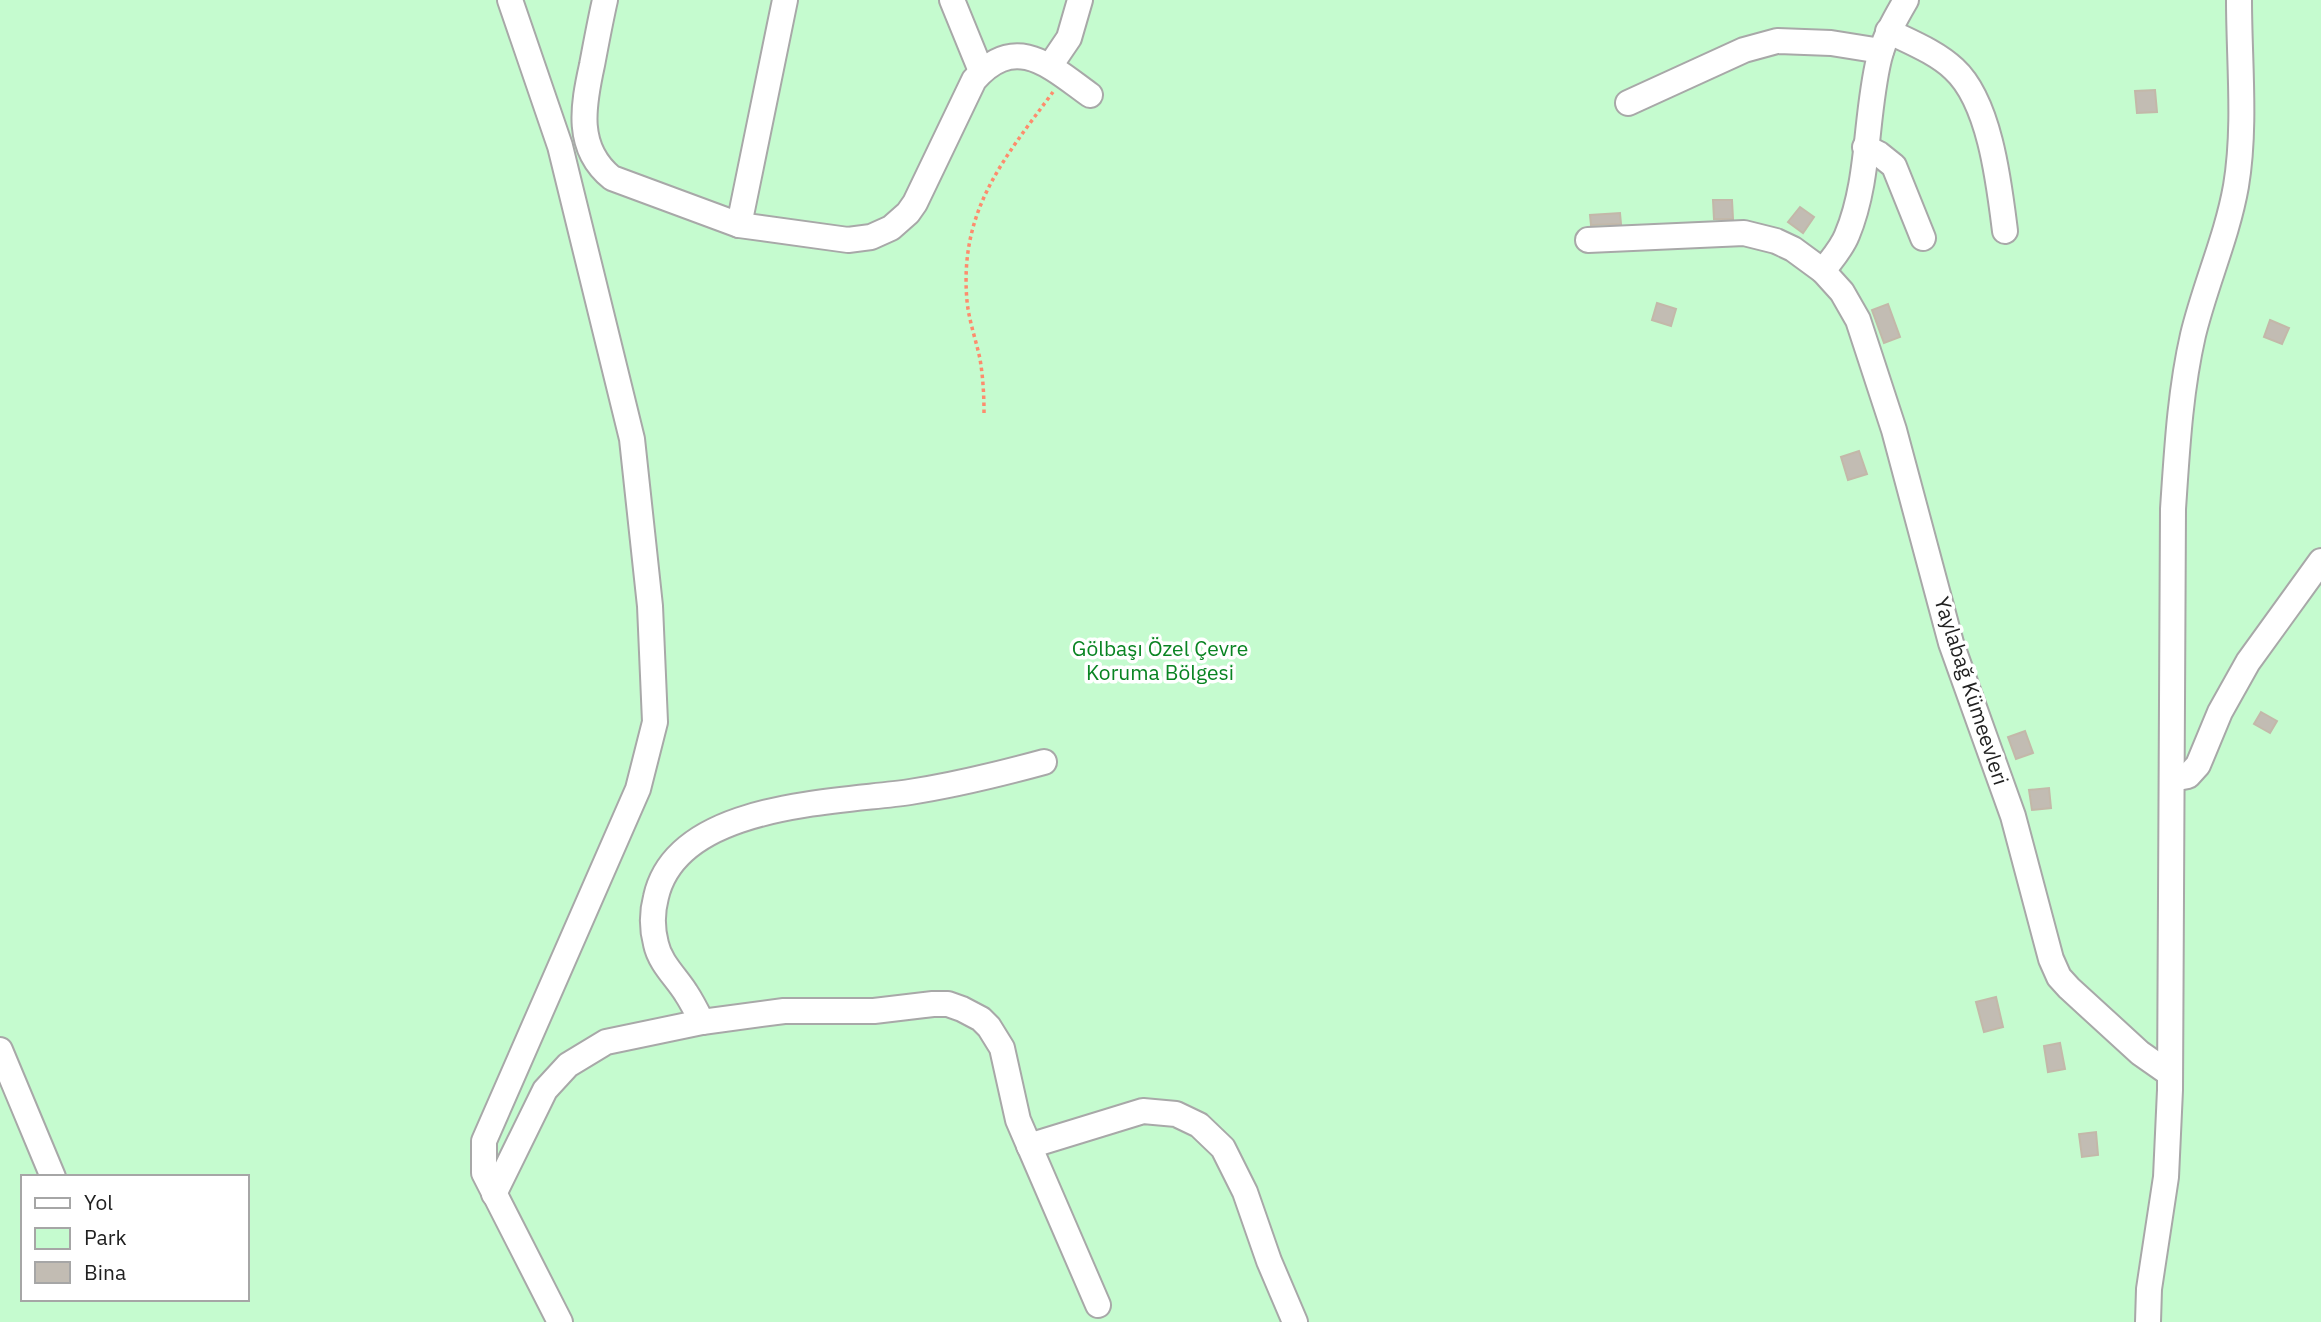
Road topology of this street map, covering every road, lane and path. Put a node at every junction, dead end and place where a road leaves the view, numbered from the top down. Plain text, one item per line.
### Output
1 (510, 0) edge
2 (605, 0) edge
3 (785, 0) edge
4 (952, 0) edge
5 (1080, 0) edge
6 (1906, 0) edge
7 (2239, 0) edge
8 (1885, 41) junction
9 (981, 71) junction
10 (1057, 71) junction
11 (1090, 95) dead end
12 (1628, 103) dead end
13 (587, 139) junction
14 (560, 146) junction
15 (1865, 147) junction
16 (739, 225) junction
17 (2005, 231) dead end
18 (1923, 239) dead end
19 (1588, 240) dead end
20 (1823, 271) junction
21 (984, 413) dead end
22 (2321, 561) edge
23 (1044, 762) dead end
24 (2172, 779) junction
25 (702, 1021) junction
26 (0, 1050) edge
27 (2170, 1074) junction
28 (1029, 1146) junction
29 (52, 1175) edge
30 (494, 1194) junction
31 (1098, 1305) dead end
32 (560, 1322) edge
33 (1295, 1322) edge
34 (2148, 1322) edge

1 - 14 street
2 - 13 street
3 - 16 street
4 - 9 street
5 - 10 street
6 - 8 street
7 - 24 street
8 - 12 street
8 - 15 street
8 - 17 street
9 - 10 street
9 - 16 street
10 - 11 street
10 - 21 path
13 - 14 street
13 - 16 street
14 - 30 street
15 - 18 street
15 - 20 street
19 - 20 street, Yaylabağ Kümeevleri
20 - 27 street, Yaylabağ Kümeevleri
22 - 24 street
23 - 25 street
24 - 27 street
25 - 28 street
25 - 30 street
26 - 29 street
27 - 34 street
28 - 31 street
28 - 33 street
30 - 32 street

